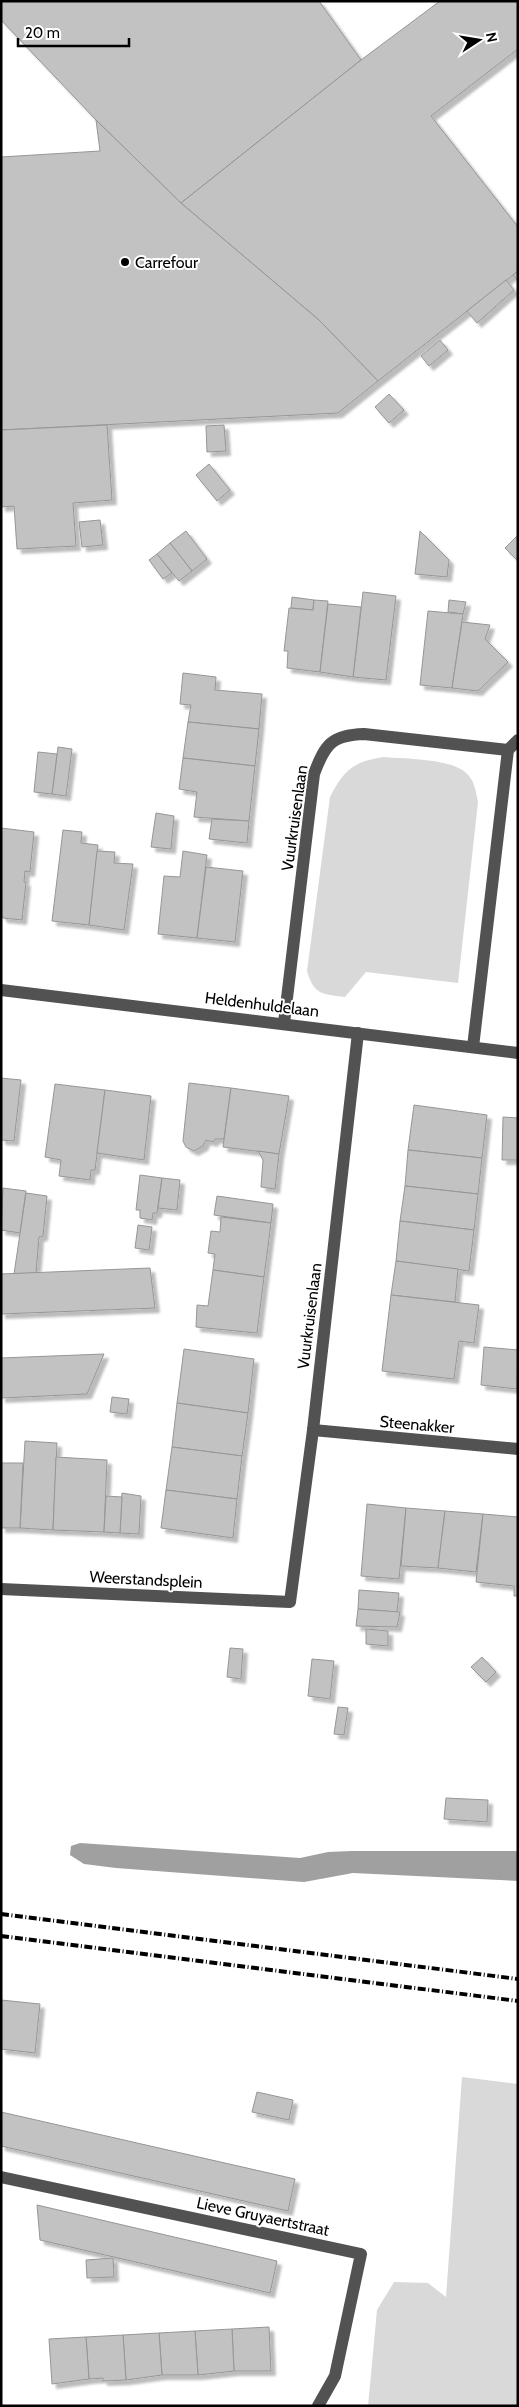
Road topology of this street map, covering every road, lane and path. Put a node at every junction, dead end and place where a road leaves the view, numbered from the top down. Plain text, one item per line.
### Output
1 (513, 745) edge
2 (1, 990) edge
3 (284, 1023) junction
4 (358, 1033) junction
5 (473, 1047) junction
6 (518, 1053) edge
7 (313, 1430) junction
8 (518, 1449) edge
9 (1, 1589) edge
10 (290, 1602) joint
11 (1, 2176) edge
12 (318, 2406) edge

1 - 3 street, Vuurkruisenlaan
1 - 5 street, Vuurkruisenlaan
2 - 3 street, Heldenhuldelaan
3 - 4 street, Heldenhuldelaan
4 - 5 street, Heldenhuldelaan
4 - 7 street, Vuurkruisenlaan
5 - 6 street, Heldenhuldelaan
7 - 8 street, Steenakker
7 - 10 street, Vuurkruisenlaan
9 - 10 street, Weerstandsplein
11 - 12 street, Lieve Gruyaertstraat

